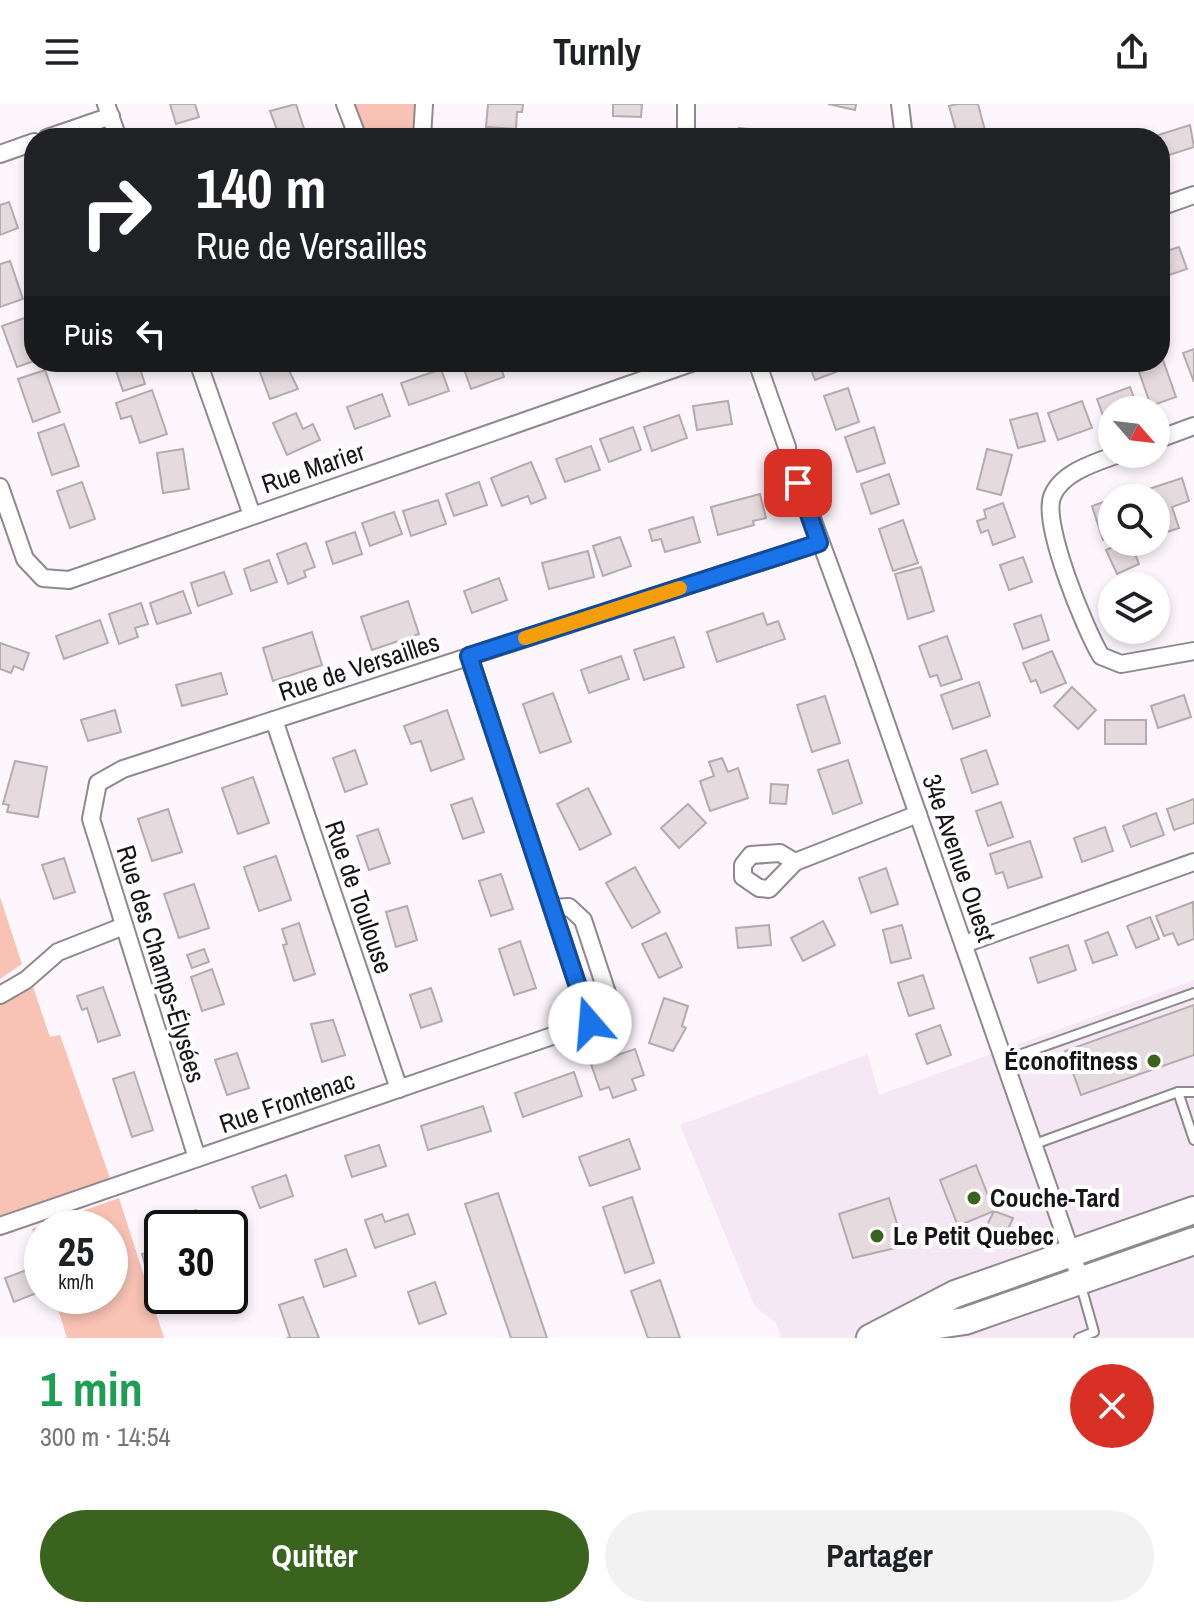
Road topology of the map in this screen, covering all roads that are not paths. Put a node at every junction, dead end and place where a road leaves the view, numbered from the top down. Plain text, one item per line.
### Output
1 (345, 104) edge
2 (424, 104) edge
3 (686, 104) edge
4 (900, 104) edge
5 (108, 110) edge
6 (69, 128) edge
7 (354, 128) edge
8 (423, 128) edge
9 (686, 128) edge
10 (903, 128) edge
11 (24, 146) edge
12 (0, 154) edge
13 (1194, 195) edge
14 (1170, 203) edge
15 (202, 372) edge
16 (665, 372) edge
17 (761, 372) edge
18 (1194, 426) edge
19 (1170, 435) edge
20 (1098, 462) edge
21 (0, 487) edge
22 (252, 515) junction
23 (819, 543) junction
24 (1194, 651) edge
25 (469, 656) junction
26 (274, 720) junction
27 (98, 783) joint
28 (918, 814) junction
29 (795, 862) dead end
30 (1194, 862) edge
31 (552, 908) junction
32 (124, 926) junction
33 (964, 944) junction
34 (1194, 993) edge
35 (0, 995) edge
36 (590, 1023) junction
37 (1005, 1060) junction
38 (399, 1089) junction
39 (1178, 1092) junction
40 (1194, 1092) edge
41 (1194, 1140) edge
42 (1035, 1144) junction
43 (197, 1158) junction
44 (1194, 1210) edge
45 (0, 1226) edge
46 (1194, 1241) edge
47 (1072, 1252) junction
48 (1081, 1281) junction
49 (879, 1335) edge
50 (1079, 1338) edge

1 - 7 street
2 - 8 street
3 - 9 street
4 - 10 street
5 - 6 street
11 - 12 street
13 - 14 street
15 - 22 street
16 - 22 street, Rue Marier
17 - 23 street, 34e Avenue Ouest
18 - 19 street
20 - 24 street
21 - 22 street, Rue Marier
23 - 25 street, Rue de Versailles
23 - 28 street, 34e Avenue Ouest
25 - 26 street, Rue de Versailles
25 - 31 street
26 - 27 street, Rue de Versailles
26 - 38 street, Rue de Toulouse
27 - 32 street, Rue des Champs-Élysées
28 - 29 street
28 - 33 street, 34e Avenue Ouest
30 - 33 street
31 - 36 street
31 - 36 street
32 - 35 street
32 - 43 street, Rue des Champs-Élysées
33 - 37 street, 34e Avenue Ouest
34 - 37 lane
36 - 38 street, Rue Frontenac
37 - 42 street, 34e Avenue Ouest
38 - 43 street, Rue Frontenac
39 - 40 lane
39 - 41 lane
39 - 42 lane
42 - 47 street, 34e Avenue Ouest
43 - 45 street, Rue Frontenac
44 - 47 main road
46 - 48 main road
47 - 48 street, 34e Avenue Ouest
47 - 49 main road
48 - 49 main road
48 - 50 lane

